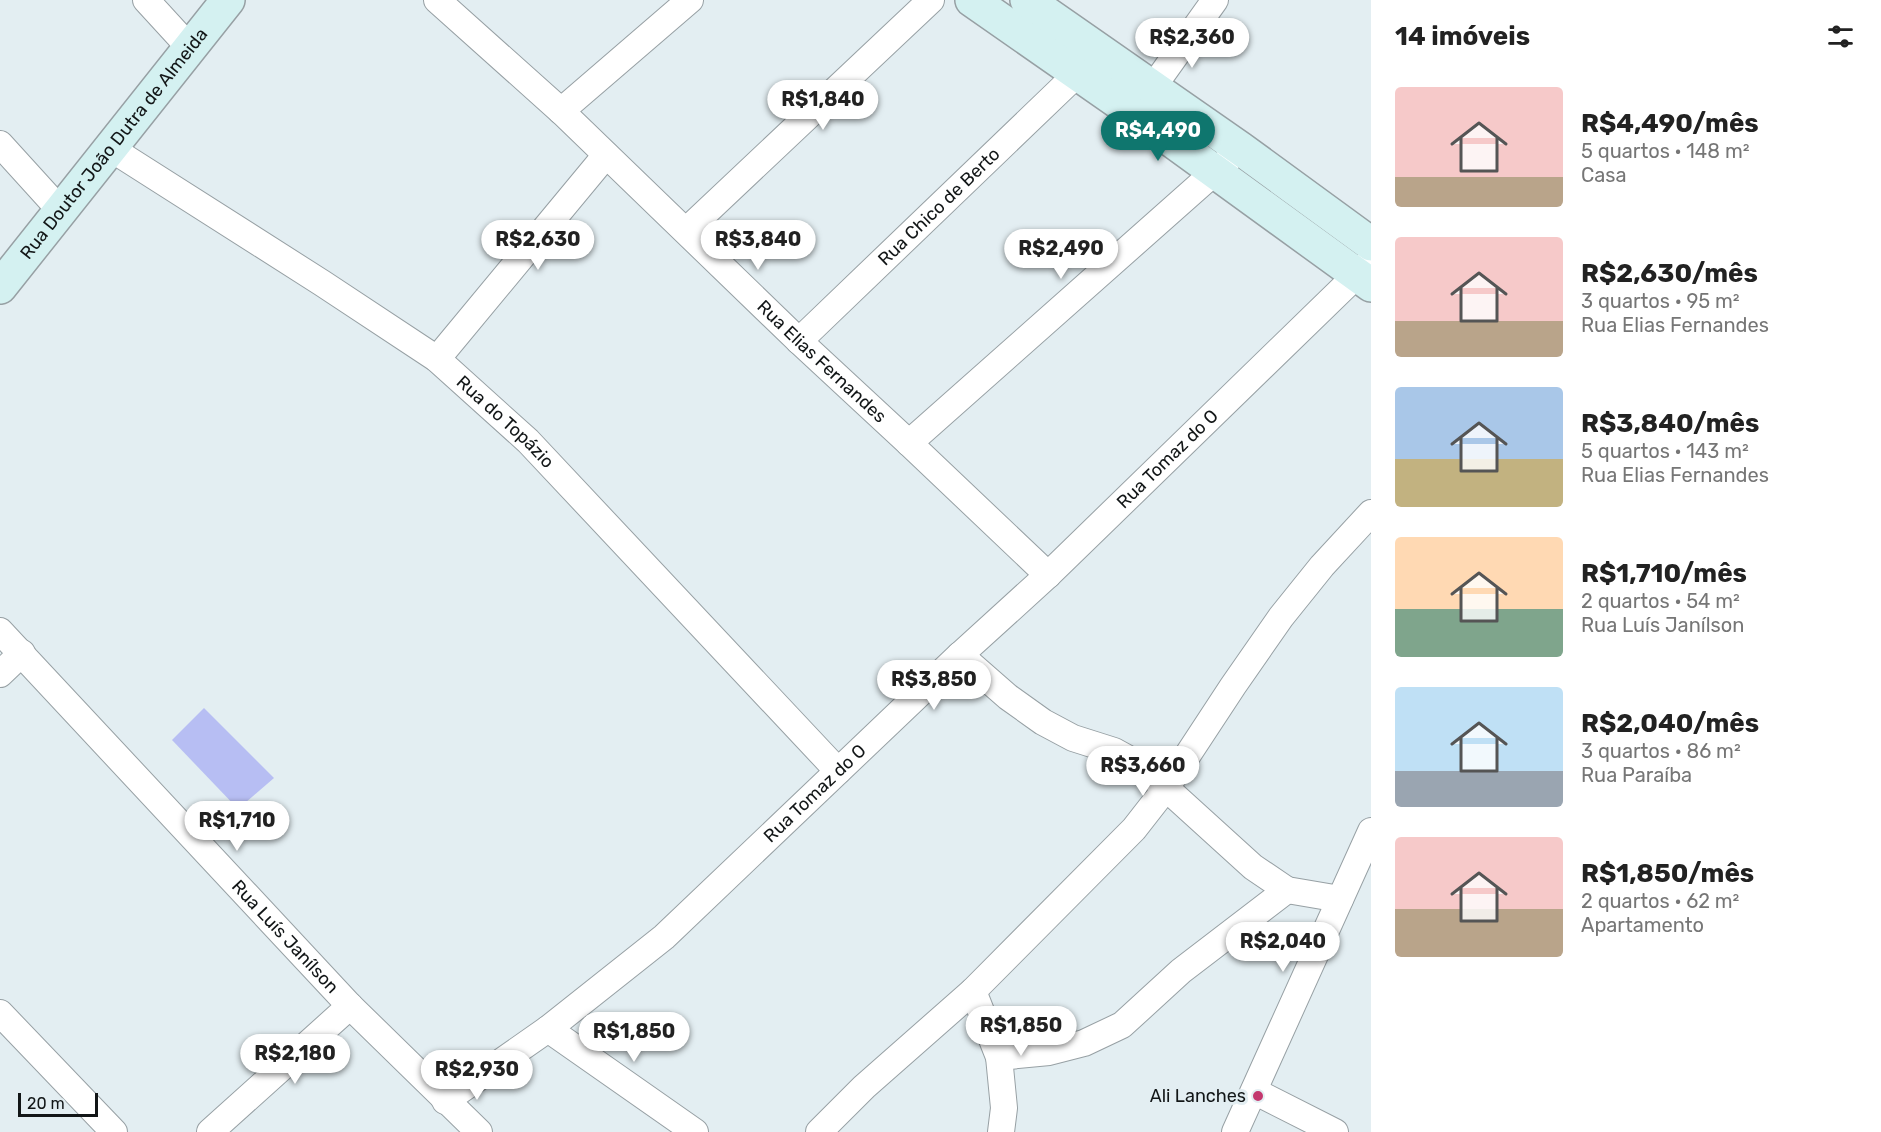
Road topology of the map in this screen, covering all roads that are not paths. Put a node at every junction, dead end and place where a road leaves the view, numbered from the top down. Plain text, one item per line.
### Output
1 (146, 0) edge
2 (228, 0) edge
3 (437, 0) edge
4 (690, 0) edge
5 (931, 0) edge
6 (972, 0) edge
7 (1027, 0) edge
8 (1215, 0) edge
9 (190, 48) junction
10 (1077, 74) junction
11 (1153, 87) junction
12 (561, 111) junction
13 (1134, 113) junction
14 (0, 144) edge
15 (110, 148) junction
16 (1241, 149) junction
17 (606, 154) junction
18 (1216, 172) junction
19 (60, 210) junction
20 (686, 231) junction
21 (1371, 244) edge
22 (1366, 274) edge
23 (0, 286) edge
24 (799, 341) junction
25 (437, 359) junction
26 (909, 443) junction
27 (1371, 513) edge
28 (1047, 575) junction
29 (0, 631) edge
30 (22, 653) junction
31 (960, 656) junction
32 (0, 674) edge
33 (838, 771) junction
34 (1166, 788) junction
35 (1371, 831) edge
36 (1287, 890) junction
37 (1340, 899) junction
38 (973, 992) junction
39 (350, 1006) junction
40 (0, 1013) edge
41 (548, 1029) junction
42 (999, 1057) junction
43 (1254, 1091) junction
44 (446, 1101) junction
45 (114, 1132) edge
46 (210, 1132) edge
47 (478, 1132) edge
48 (695, 1132) edge
49 (819, 1132) edge
50 (1001, 1132) edge
51 (1235, 1132) edge
52 (1335, 1132) edge

1 - 9 street
2 - 9 main road, Rua Doutor João Dutra de Almeida
3 - 12 street, Rua Elias Fernandes
4 - 12 street
5 - 20 street
6 - 10 main road
7 - 11 main road
8 - 11 street
9 - 15 main road, Rua Doutor João Dutra de Almeida
10 - 13 main road
10 - 24 street, Rua Chico de Berto
11 - 13 street
11 - 16 main road
12 - 17 street, Rua Elias Fernandes
13 - 18 main road
14 - 19 street
15 - 19 main road, Rua Doutor João Dutra de Almeida
15 - 25 street, Rua do Topázio
16 - 18 street
16 - 21 main road
17 - 20 street, Rua Elias Fernandes
17 - 25 street
18 - 22 main road
18 - 26 street
19 - 23 main road, Rua Doutor João Dutra de Almeida
20 - 24 street, Rua Elias Fernandes
22 - 28 street, Rua Tomaz do O
24 - 26 street, Rua Elias Fernandes
25 - 33 street, Rua do Topázio
26 - 28 street, Rua Elias Fernandes
27 - 34 street
28 - 31 street, Rua Tomaz do O
29 - 30 street, Rua Luís Janílson
30 - 32 street
30 - 39 street, Rua Luís Janílson
31 - 33 street, Rua Tomaz do O
31 - 34 street
33 - 41 street, Rua Tomaz do O
34 - 36 street
34 - 38 street
35 - 37 street
36 - 37 street
36 - 42 street
37 - 43 street
38 - 42 street
38 - 49 street
39 - 44 street, Rua Luís Janílson
39 - 46 street
40 - 45 street
41 - 44 street, Rua Tomaz do O
41 - 48 street
42 - 50 street
43 - 51 street
43 - 52 street
44 - 47 street, Rua Luís Janílson

